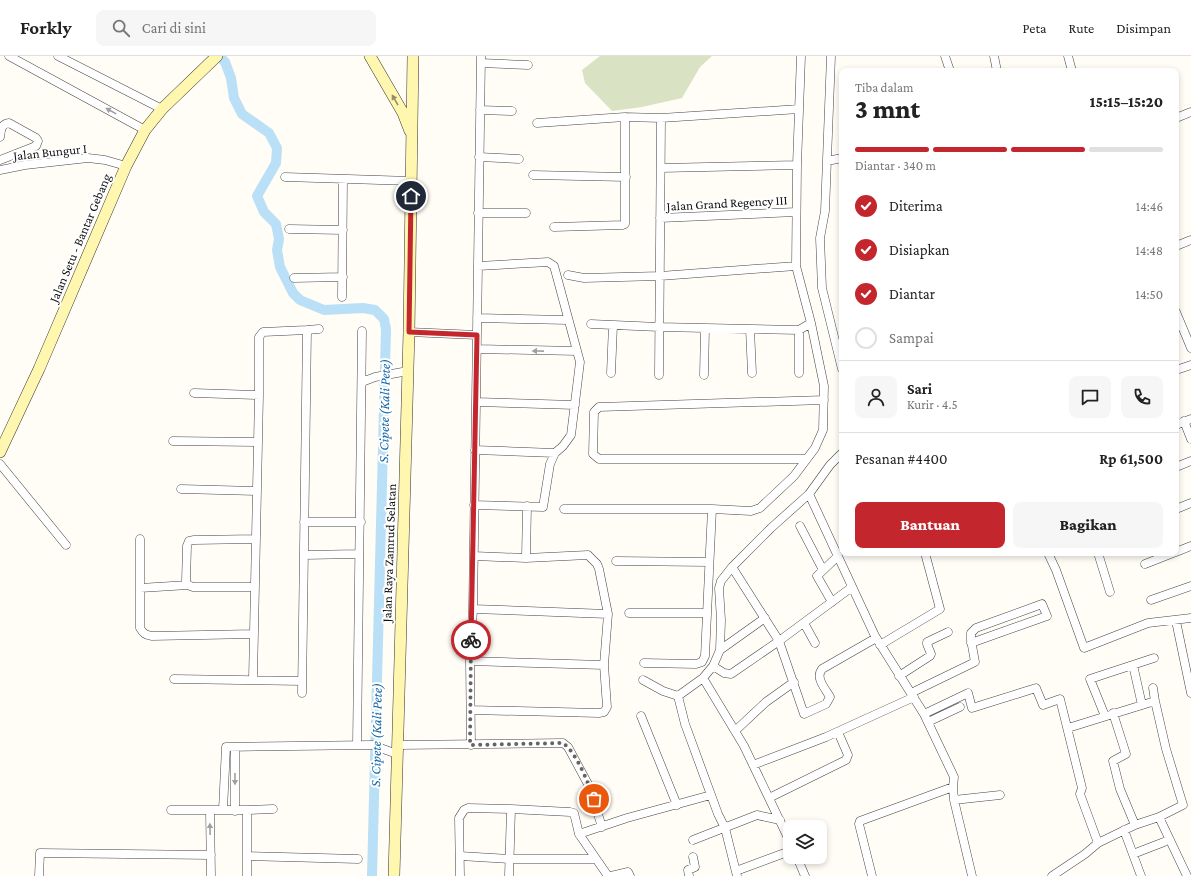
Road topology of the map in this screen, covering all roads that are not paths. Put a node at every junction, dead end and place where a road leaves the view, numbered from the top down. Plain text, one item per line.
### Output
1 (9, 56) edge
2 (58, 56) edge
3 (217, 56) edge
4 (370, 56) edge
5 (413, 56) edge
6 (801, 56) edge
7 (831, 56) edge
8 (945, 56) edge
9 (994, 56) edge
10 (1068, 56) edge
11 (481, 60) edge
12 (528, 64) dead end
13 (949, 68) edge
14 (996, 68) edge
15 (1071, 68) edge
16 (162, 109) junction
17 (799, 109) junction
18 (480, 110) junction
19 (512, 111) dead end
20 (1191, 112) edge
21 (625, 117) junction
22 (1179, 117) edge
23 (661, 118) junction
24 (537, 123) dead end
25 (145, 130) junction
26 (412, 135) junction
27 (0, 137) edge
28 (479, 157) junction
29 (519, 159) dead end
30 (839, 159) edge
31 (0, 160) edge
32 (827, 161) junction
33 (797, 165) junction
34 (126, 166) junction
35 (661, 168) junction
36 (0, 170) edge
37 (533, 175) dead end
38 (285, 177) dead end
39 (626, 177) junction
40 (343, 179) junction
41 (411, 181) junction
42 (796, 212) junction
43 (478, 213) junction
44 (526, 213) dead end
45 (660, 218) junction
46 (554, 226) dead end
47 (289, 229) dead end
48 (343, 230) junction
49 (1191, 240) edge
50 (1179, 245) edge
51 (478, 266) junction
52 (796, 266) junction
53 (568, 275) dead end
54 (660, 276) junction
55 (343, 277) junction
56 (294, 278) dead end
57 (342, 297) dead end
58 (477, 318) junction
59 (1179, 319) edge
60 (568, 320) junction
61 (591, 324) dead end
62 (811, 324) junction
63 (613, 325) junction
64 (660, 327) junction
65 (705, 328) junction
66 (320, 329) dead end
67 (750, 329) junction
68 (307, 330) junction
69 (800, 330) junction
70 (362, 331) dead end
71 (409, 332) junction
72 (477, 335) junction
73 (1191, 348) edge
74 (477, 349) junction
75 (839, 350) edge
76 (577, 352) junction
77 (1191, 365) edge
78 (1179, 369) edge
79 (408, 371) junction
80 (611, 373) dead end
81 (752, 373) dead end
82 (799, 373) dead end
83 (659, 374) dead end
84 (704, 375) dead end
85 (362, 382) junction
86 (194, 394) dead end
87 (259, 395) junction
88 (824, 400) junction
89 (476, 402) junction
90 (575, 405) junction
91 (1188, 420) edge
92 (1191, 439) edge
93 (173, 441) dead end
94 (258, 442) junction
95 (475, 450) junction
96 (0, 452) edge
97 (556, 453) junction
98 (839, 456) edge
99 (805, 459) junction
100 (1191, 461) edge
101 (0, 464) edge
102 (1179, 466) edge
103 (181, 489) dead end
104 (257, 491) junction
105 (809, 494) junction
106 (1191, 503) edge
107 (474, 505) junction
108 (527, 506) junction
109 (1179, 508) edge
110 (564, 509) dead end
111 (712, 509) junction
112 (304, 522) junction
113 (361, 522) junction
114 (800, 526) dead end
115 (140, 539) dead end
116 (256, 539) junction
117 (66, 545) dead end
118 (1191, 546) edge
119 (1179, 551) edge
120 (360, 554) junction
121 (304, 555) junction
122 (474, 556) junction
123 (838, 556) junction
124 (926, 556) edge
125 (1049, 556) edge
126 (1099, 556) edge
127 (1165, 556) edge
128 (526, 558) junction
129 (616, 561) dead end
130 (709, 562) junction
131 (1145, 564) dead end
132 (732, 567) junction
133 (823, 570) junction
134 (188, 585) junction
135 (1191, 586) edge
136 (255, 587) junction
137 (852, 587) junction
138 (140, 588) junction
139 (1110, 592) dead end
140 (1151, 600) dead end
141 (832, 602) junction
142 (473, 609) junction
143 (629, 613) dead end
144 (707, 613) junction
145 (608, 614) junction
146 (765, 618) junction
147 (1191, 618) edge
148 (1176, 621) junction
149 (804, 623) junction
150 (948, 632) dead end
151 (254, 634) junction
152 (779, 641) junction
153 (878, 642) junction
154 (815, 643) dead end
155 (972, 644) junction
156 (720, 650) junction
157 (1154, 658) dead end
158 (470, 661) junction
159 (644, 663) dead end
160 (604, 665) junction
161 (1133, 665) junction
162 (713, 666) junction
163 (1188, 669) edge
164 (899, 676) junction
165 (704, 678) junction
166 (174, 679) dead end
167 (253, 679) junction
168 (643, 680) dead end
169 (302, 681) junction
170 (794, 682) junction
171 (1152, 688) dead end
172 (302, 693) dead end
173 (1191, 693) edge
174 (913, 695) junction
175 (678, 696) junction
176 (1155, 701) junction
177 (1142, 705) junction
178 (960, 707) dead end
179 (471, 710) junction
180 (1113, 713) junction
181 (924, 714) junction
182 (642, 716) dead end
183 (1105, 716) junction
184 (928, 722) junction
185 (1068, 728) junction
186 (735, 731) junction
187 (838, 732) junction
188 (357, 745) junction
189 (470, 745) junction
190 (235, 747) junction
191 (396, 751) junction
192 (753, 765) junction
193 (953, 787) junction
194 (711, 795) junction
195 (1000, 795) dead end
196 (769, 798) junction
197 (954, 800) junction
198 (677, 805) junction
199 (273, 809) dead end
200 (511, 809) junction
201 (171, 810) dead end
202 (210, 810) junction
203 (222, 810) junction
204 (235, 810) junction
205 (247, 810) junction
206 (1159, 817) junction
207 (780, 820) junction
208 (1135, 825) junction
209 (602, 826) junction
210 (783, 827) edge
211 (725, 828) junction
212 (1124, 830) junction
213 (579, 834) junction
214 (693, 840) dead end
215 (1164, 842) dead end
216 (1098, 843) junction
217 (783, 854) edge
218 (1133, 854) junction
219 (211, 855) junction
220 (247, 856) junction
221 (460, 856) junction
222 (693, 857) dead end
223 (358, 859) dead end
224 (510, 859) junction
225 (596, 859) junction
226 (800, 864) edge
227 (737, 874) edge
228 (39, 876) edge
229 (211, 876) edge
230 (247, 876) edge
231 (394, 876) edge
232 (460, 876) edge
233 (510, 876) edge
234 (608, 876) edge
235 (611, 876) edge
236 (630, 876) edge
237 (689, 876) edge
238 (805, 876) edge
239 (872, 876) edge
240 (972, 876) edge
241 (1052, 876) edge
242 (1141, 876) edge
243 (1187, 876) edge

25 -> 1 street
2 - 16 street
3 - 16 street, Jalan Setu - Bantar Gebang
26 -> 4 street, Jalan Raya Zamrud Selatan
5 - 26 street, Jalan Raya Zamrud Selatan
6 - 17 street
7 - 32 street
8 - 13 street
9 - 14 street
10 - 15 street
11 - 12 street
11 - 18 street
16 - 25 street, Jalan Setu - Bantar Gebang
17 - 23 street
17 - 33 street
18 - 19 street
18 - 28 street
20 - 22 street
21 - 23 street
21 - 24 street
21 - 39 street
23 - 35 street
25 - 34 street, Jalan Setu - Bantar Gebang
26 - 41 street, Jalan Raya Zamrud Selatan
27 - 31 street
28 - 29 street
28 - 43 street
30 - 32 street
32 - 75 street
33 - 35 street
33 - 42 street
34 - 36 street, Jalan Bungur I
34 - 96 street, Jalan Setu - Bantar Gebang
35 - 45 street
37 - 39 street
38 - 40 street
39 - 46 street
40 - 41 street
40 - 48 street
41 - 71 street, Jalan Raya Zamrud Selatan
42 - 45 street, Jalan Grand Regency III
42 - 52 street
43 - 44 street
43 - 51 street
45 - 54 street
47 - 48 street
48 - 55 street
49 - 50 street
51 - 58 street
51 - 60 street
52 - 54 street
52 - 62 street
53 - 54 street
54 - 64 street
55 - 56 street
55 - 57 street
58 - 60 street
58 - 72 street
59 - 73 street
60 - 76 street
61 - 63 street
62 - 69 street
62 - 88 street
63 - 64 street
63 - 80 street
64 - 65 street
64 - 83 street
65 - 67 street
65 - 84 street
66 - 68 street
67 - 69 street
67 - 81 street
68 - 87 street
68 - 112 street
69 - 82 street
70 - 85 street
71 - 72 street
71 - 79 street, Jalan Raya Zamrud Selatan
72 - 74 street
76 -> 74 street
74 - 89 street
76 - 90 street
77 - 78 street
79 - 85 street
79 - 191 street, Jalan Raya Zamrud Selatan
85 - 113 street
86 - 87 street
87 - 94 street
88 - 99 street
88 - 99 street
89 - 90 street
89 - 95 street
90 - 97 street
91 - 92 street
93 - 94 street
94 - 104 street
95 - 97 street
95 - 107 street
97 - 108 street
98 - 105 street
99 - 111 street
100 - 102 street
101 - 117 street
103 - 104 street
104 - 116 street
105 - 123 street
105 - 132 street
106 - 109 street
107 - 108 street
107 - 122 street
108 - 128 street
110 - 111 street
111 - 130 street
112 - 113 street
112 - 121 street
113 - 120 street
114 - 133 street
115 - 138 street
116 - 134 street
116 - 136 street
118 - 119 street
120 - 121 street
120 - 188 street
121 - 169 street
122 - 128 street
122 - 142 street
123 - 133 street
123 - 137 street
124 - 153 street
125 - 148 street
126 - 139 street
127 - 131 street
128 - 145 street
129 - 130 street
130 - 144 street
132 - 146 street
132 - 156 street
133 - 141 street
134 - 136 street
134 - 138 street
135 - 140 street
136 - 151 street
137 - 141 street
137 - 153 street
138 - 151 street
141 - 149 street
142 - 145 street
142 - 158 street
143 - 144 street
144 - 159 street
145 - 160 street
146 - 152 street
146 - 156 street
147 - 148 street
148 - 163 street
149 - 152 street
149 - 154 street
150 - 164 street
151 - 167 street
152 - 162 street
152 - 170 street
153 - 164 street
153 - 170 street
155 - 155 street
155 - 174 street
156 - 162 street
157 - 161 street
158 - 160 street
158 - 179 street
160 - 179 street
161 - 177 street
161 - 183 street
162 - 165 street
163 - 173 street
164 - 174 street
165 - 175 street
165 - 186 street
166 - 167 street
167 - 169 street
168 - 175 street
169 - 172 street
170 - 186 street
171 - 176 street
174 - 181 street
174 - 187 street
175 - 194 street
176 - 177 street
176 - 206 street
177 - 180 street
178 - 184 street
179 - 189 street
180 - 183 street
180 - 208 street
181 - 184 street
181 - 185 street
182 - 198 street
183 - 185 street
184 - 193 street
185 - 216 street
186 - 192 street
187 - 192 street
187 - 196 street
188 - 190 street
188 - 191 street
189 - 191 street
189 - 209 street
190 - 203 street
190 -> 204 street
191 - 231 street, Jalan Raya Zamrud Selatan
192 - 196 street
193 - 197 street
193 - 239 street
194 - 198 street
194 - 211 street
195 - 197 street
196 - 207 street
197 - 240 street
198 - 209 street
199 - 205 street
200 - 213 street
200 - 221 street
200 - 224 street
201 - 202 street
202 - 203 street
219 -> 202 street
203 - 204 street
204 - 205 street
205 - 220 street
206 - 208 street
206 - 243 street
207 - 210 street
207 - 211 street
208 - 212 street
209 - 213 street
211 - 214 street
211 - 227 street
212 - 216 street
212 - 218 street
213 - 225 street
215 - 218 street
216 - 241 street
217 - 227 street
218 - 242 street
219 - 228 street
219 - 229 street
220 - 223 street
220 - 230 street
221 - 224 street
221 - 232 street
222 - 237 street
224 - 225 street
224 - 233 street
225 - 234 street
226 - 238 street
235 - 236 street

